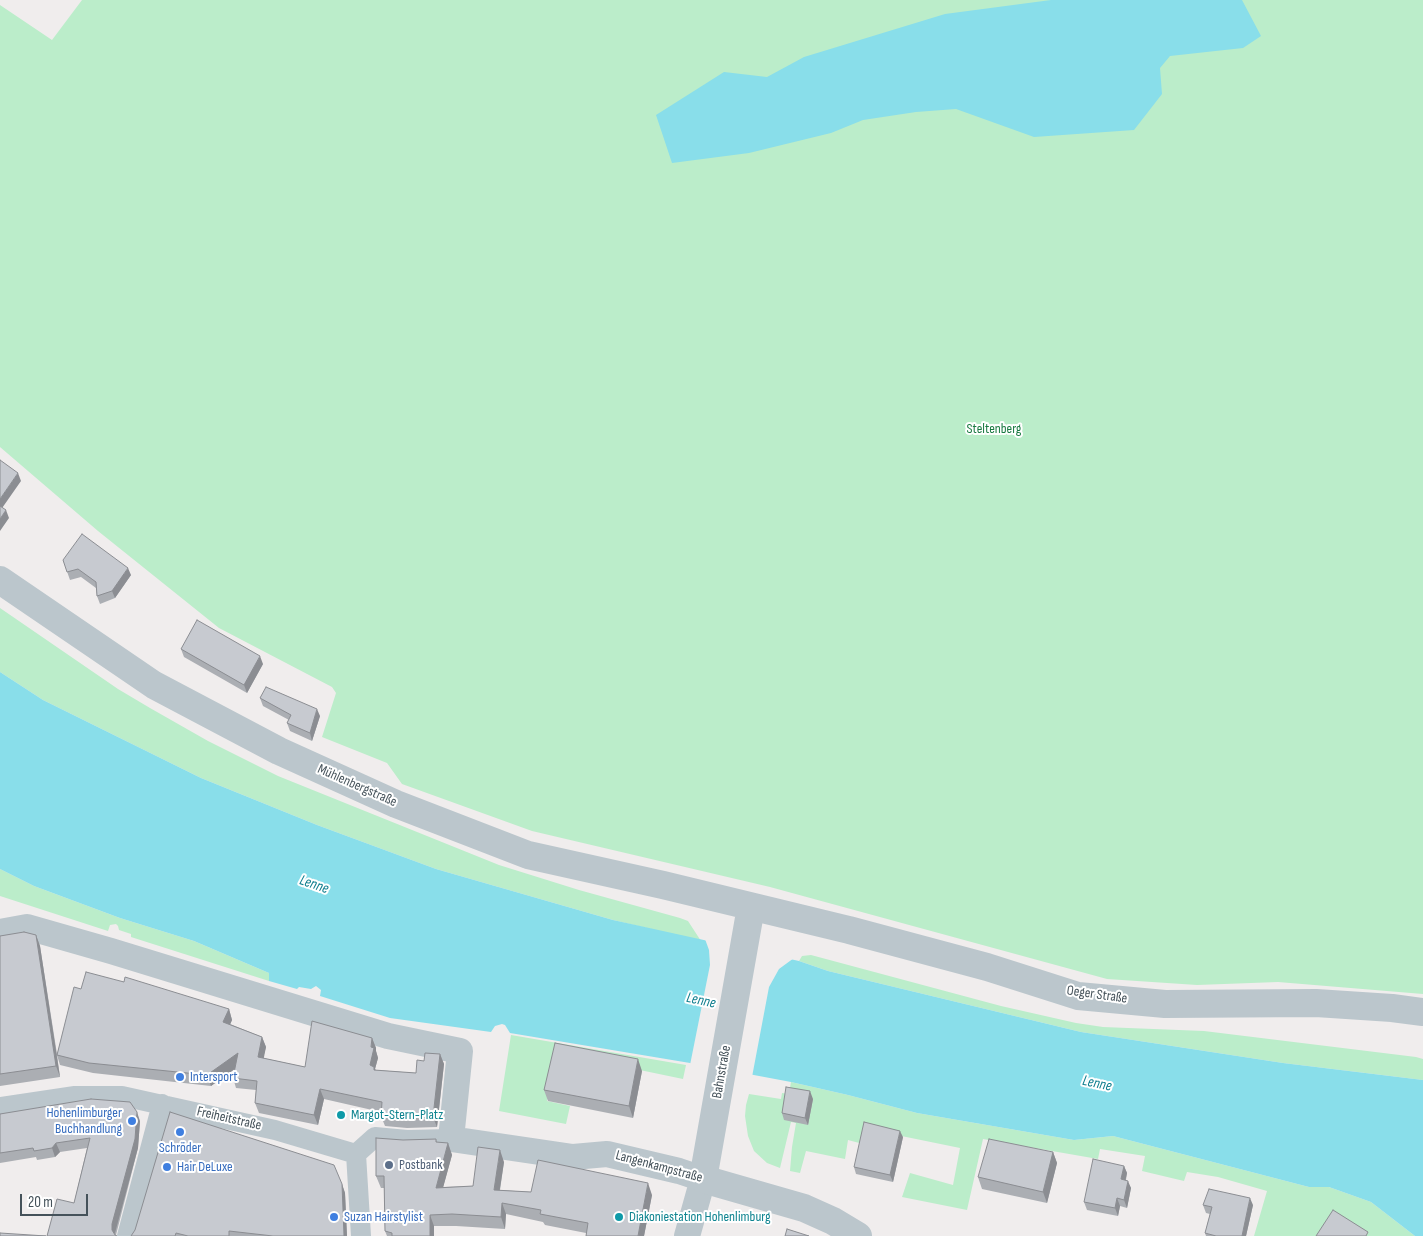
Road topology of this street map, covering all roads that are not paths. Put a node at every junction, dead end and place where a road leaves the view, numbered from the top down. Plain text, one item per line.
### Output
1 (0, 580) edge
2 (749, 918) junction
3 (0, 932) edge
4 (1423, 1012) edge
5 (162, 1104) junction
6 (0, 1107) edge
7 (451, 1139) junction
8 (356, 1154) junction
9 (703, 1179) junction
10 (127, 1236) edge
11 (361, 1236) edge
12 (687, 1236) edge
13 (858, 1236) edge

1 - 2 street, Mühlenbergstraße
2 - 4 street, Oeger Straße
2 - 9 street, Bahnstraße
3 - 7 street
5 - 6 street, Freiheitstraße
5 - 8 street, Freiheitstraße
5 - 10 street
7 - 8 street
7 - 9 street, Langenkampstraße
8 - 11 street
9 - 12 street, Bahnstraße
9 - 13 street, Langenkampstraße

